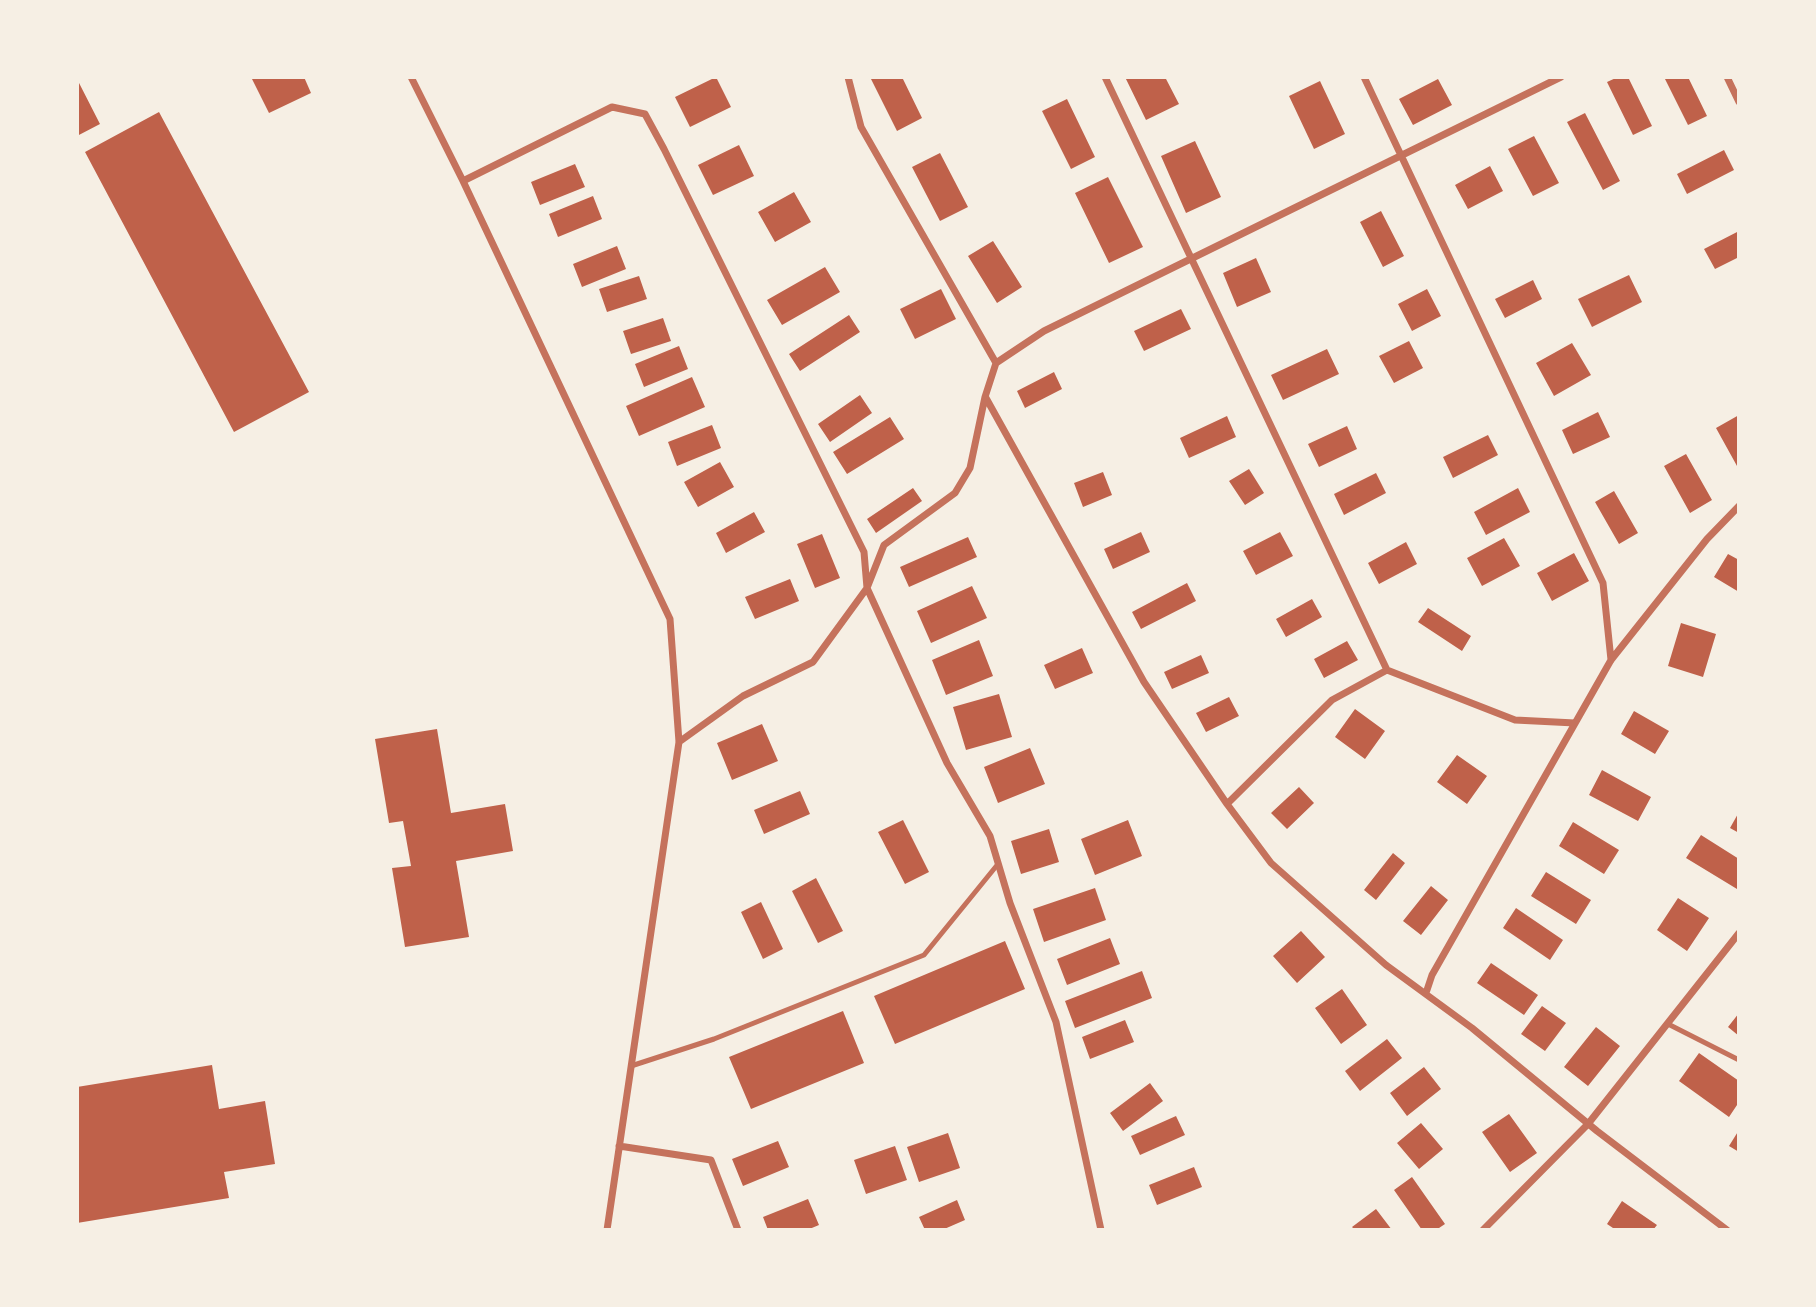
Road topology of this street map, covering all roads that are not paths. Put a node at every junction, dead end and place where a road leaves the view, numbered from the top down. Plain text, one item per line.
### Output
1 (411, 77) edge
2 (848, 77) edge
3 (1105, 77) edge
4 (1364, 77) edge
5 (1561, 77) edge
6 (1727, 77) edge
7 (1739, 103) edge
8 (1403, 155) junction
9 (463, 181) junction
10 (1191, 260) junction
11 (996, 363) junction
12 (985, 397) junction
13 (1739, 506) edge
14 (867, 588) junction
15 (1611, 660) junction
16 (1387, 670) junction
17 (1575, 723) junction
18 (679, 742) junction
19 (1227, 804) junction
20 (998, 864) junction
21 (1739, 933) edge
22 (1426, 993) junction
23 (1668, 1024) junction
24 (1739, 1060) edge
25 (631, 1066) junction
26 (1588, 1124) junction
27 (619, 1146) junction
28 (607, 1230) edge
29 (738, 1230) edge
30 (1101, 1230) edge
31 (1483, 1230) edge
32 (1727, 1230) edge

1 - 9 street
2 - 11 street
3 - 10 street
4 - 8 street
5 - 8 street
6 - 7 street
8 - 10 street
8 - 15 street
9 - 14 street
9 - 18 street
10 - 11 street
10 - 16 street
11 - 12 street
12 - 14 street
12 - 19 street
13 - 15 street
14 - 18 street
14 - 20 street
15 - 17 street
16 - 17 street
16 - 19 street
17 - 22 street
18 - 25 street
19 - 22 street
20 - 25 lane
20 - 30 street
21 - 23 street
22 - 26 street
23 - 24 lane
23 - 26 street
25 - 27 street
26 - 31 street
26 - 32 street
27 - 28 street
27 - 29 street

